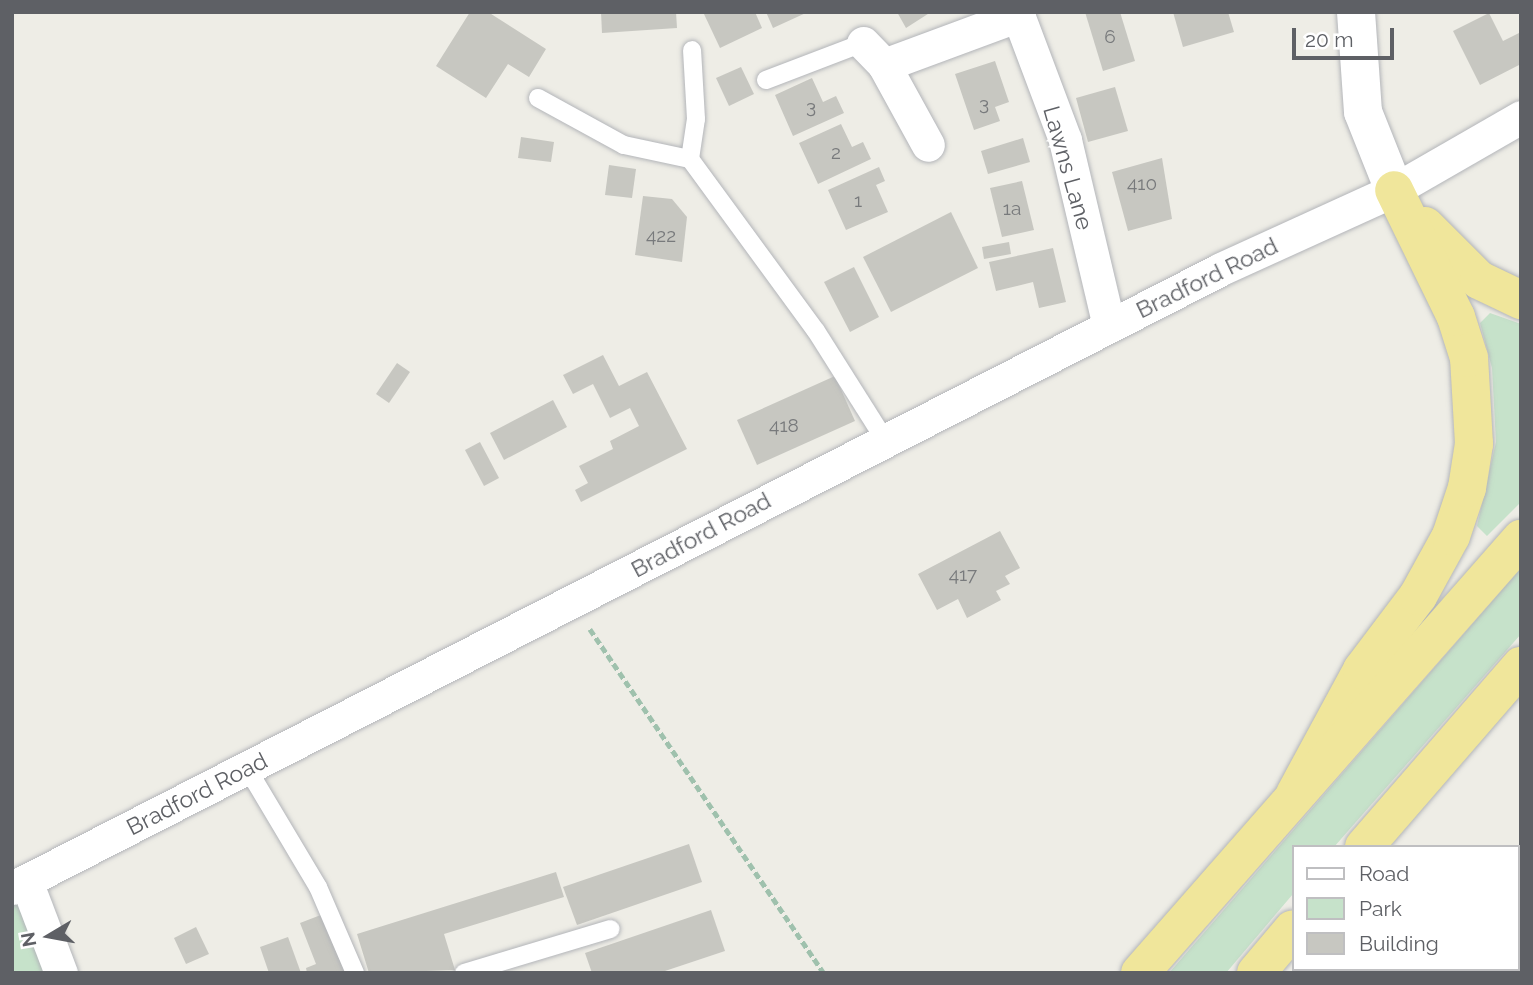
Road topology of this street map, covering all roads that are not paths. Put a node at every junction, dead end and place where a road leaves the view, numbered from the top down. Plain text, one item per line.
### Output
1 (1356, 12) edge
2 (1018, 14) edge
3 (692, 50) dead end
4 (874, 54) junction
5 (766, 80) dead end
6 (538, 98) dead end
7 (1521, 117) edge
8 (928, 145) dead end
9 (690, 159) junction
10 (1394, 190) junction
11 (1521, 300) edge
12 (1109, 326) junction
13 (885, 440) junction
14 (1521, 539) edge
15 (1521, 666) edge
16 (247, 768) junction
17 (1296, 794) junction
18 (1366, 845) edge
19 (19, 884) edge
20 (611, 929) dead end
21 (1292, 930) edge
22 (61, 973) edge
23 (355, 973) edge
24 (464, 973) edge
25 (1140, 973) edge
26 (1256, 973) edge

1 - 10 street
2 - 4 street
2 - 12 street, Lawns Lane
3 - 9 lane
4 - 5 lane
4 - 8 street
6 - 9 lane
7 - 10 street, Bradford Road
9 - 13 lane
10 - 11 highway
10 - 12 street, Bradford Road
10 - 17 highway
12 - 13 street, Bradford Road
13 - 16 street, Bradford Road
14 - 17 highway
15 - 18 highway
16 - 19 street, Bradford Road
16 - 23 lane
17 - 25 highway
19 - 22 street
20 - 24 lane
21 - 26 highway

